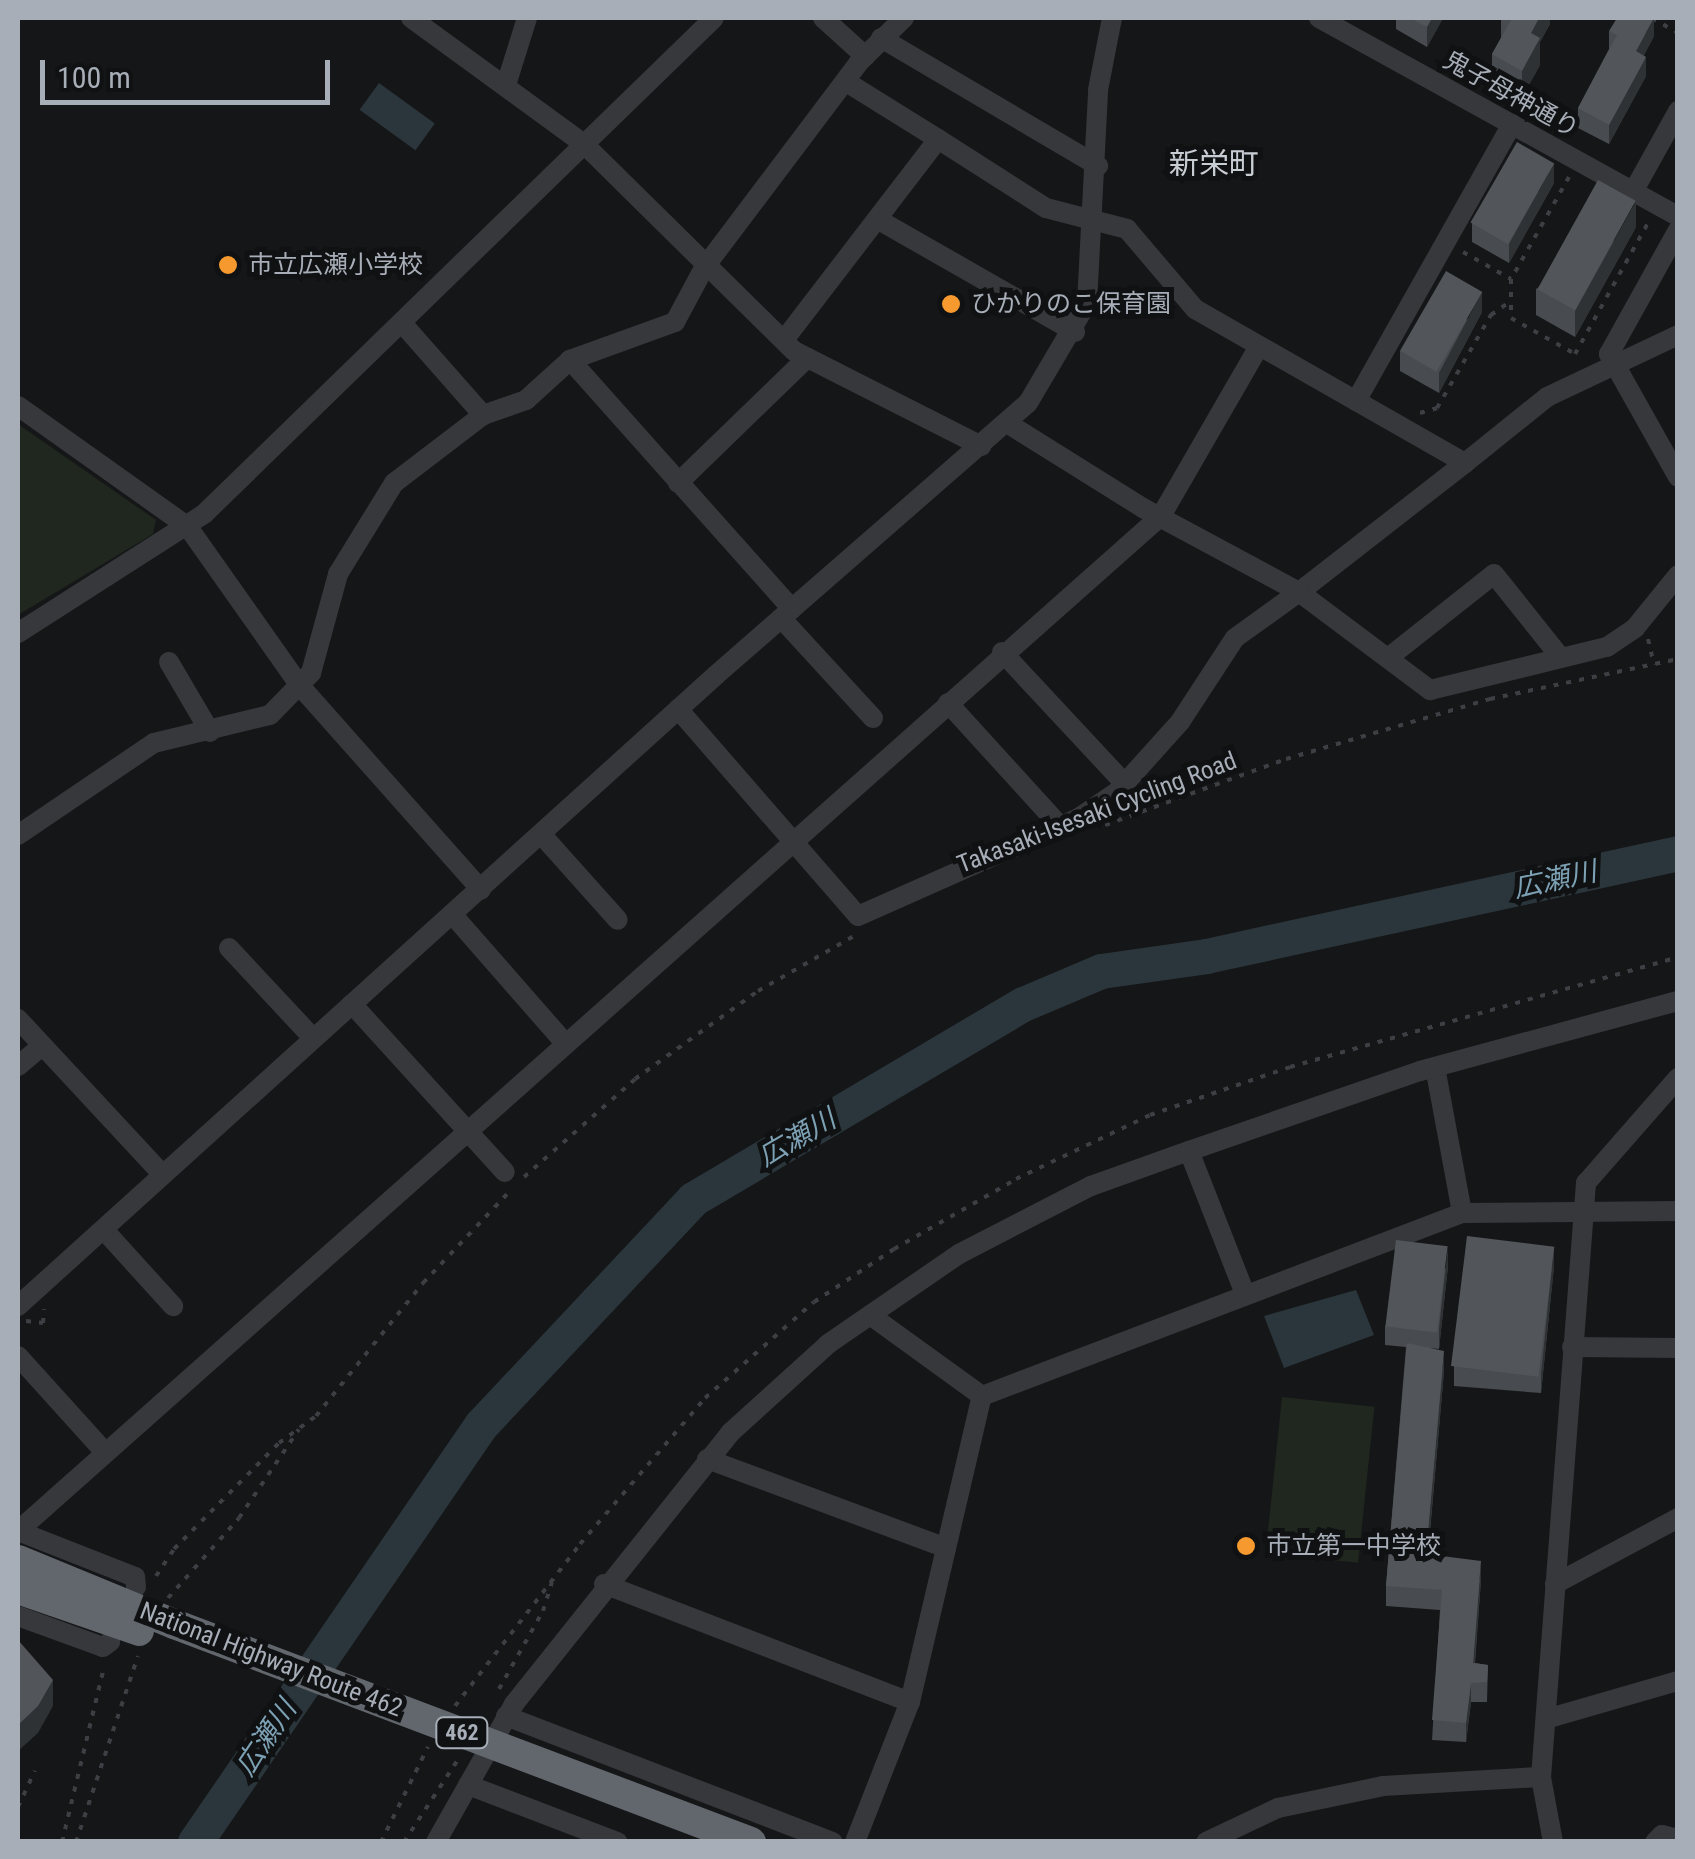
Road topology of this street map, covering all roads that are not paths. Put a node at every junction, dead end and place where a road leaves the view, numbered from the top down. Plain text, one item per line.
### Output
1 (411, 18) edge
2 (527, 18) edge
3 (714, 18) edge
4 (823, 18) edge
5 (904, 18) edge
6 (1112, 18) edge
7 (1319, 18) edge
8 (881, 38) junction
9 (865, 56) junction
10 (848, 84) junction
11 (506, 85) junction
12 (1678, 111) edge
13 (1512, 124) junction
14 (938, 138) junction
15 (585, 145) junction
16 (1098, 166) junction
17 (1633, 192) junction
18 (1678, 216) edge
19 (877, 218) junction
20 (1096, 224) junction
21 (1678, 230) edge
22 (704, 268) junction
23 (402, 322) junction
24 (1075, 332) junction
25 (1678, 335) edge
26 (784, 340) junction
27 (1258, 348) junction
28 (807, 358) junction
29 (570, 360) junction
30 (1615, 366) junction
31 (1356, 401) junction
32 (18, 406) edge
33 (482, 416) junction
34 (1007, 423) junction
35 (981, 446) junction
36 (1465, 463) junction
37 (1678, 478) edge
38 (678, 483) junction
39 (1161, 516) junction
40 (188, 527) junction
41 (1678, 575) edge
42 (1300, 592) junction
43 (787, 613) junction
44 (18, 633) edge
45 (1002, 652) junction
46 (1388, 658) junction
47 (1560, 658) junction
48 (168, 662) dead end
49 (301, 687) junction
50 (948, 703) junction
51 (678, 709) junction
52 (873, 718) dead end
53 (210, 732) junction
54 (1125, 784) junction
55 (1058, 825) junction
56 (540, 834) junction
57 (18, 835) edge
58 (792, 841) junction
59 (481, 890) junction
60 (452, 914) junction
61 (618, 920) dead end
62 (229, 948) dead end
63 (1678, 1000) edge
64 (352, 1004) junction
65 (18, 1019) edge
66 (313, 1038) junction
67 (564, 1042) junction
68 (42, 1046) junction
69 (18, 1066) edge
70 (1434, 1067) junction
71 (1678, 1078) edge
72 (467, 1128) junction
73 (1189, 1151) junction
74 (505, 1172) dead end
75 (162, 1174) junction
76 (1582, 1210) junction
77 (1462, 1212) junction
78 (1678, 1212) edge
79 (104, 1230) junction
80 (1245, 1294) junction
81 (26, 1303) edge
82 (173, 1306) dead end
83 (870, 1315) junction
84 (1572, 1347) junction
85 (1678, 1348) edge
86 (18, 1356) edge
87 (982, 1396) junction
88 (103, 1450) junction
89 (707, 1459) junction
90 (1678, 1518) edge
91 (18, 1531) edge
92 (946, 1548) junction
93 (18, 1560) edge
94 (145, 1584) road end
95 (604, 1584) junction
96 (1555, 1584) junction
97 (18, 1589) edge
98 (18, 1616) edge
99 (161, 1630) junction
100 (109, 1651) road end
101 (1678, 1680) edge
102 (910, 1702) junction
103 (506, 1716) junction
104 (1546, 1719) junction
105 (1542, 1778) junction
106 (468, 1785) junction
107 (1678, 1840) edge
108 (436, 1842) edge
109 (617, 1842) edge
110 (698, 1842) edge
111 (751, 1842) edge
112 (832, 1842) edge
113 (854, 1842) edge
114 (1206, 1842) edge
115 (1553, 1842) edge
116 (1655, 1842) edge

1 - 11 street
2 - 11 street
3 - 15 street
4 - 9 street
5 - 8 street
6 - 16 street
7 - 13 street, 鬼子母神通り
8 - 9 street
8 - 16 street
9 - 10 street
10 - 14 street
10 - 22 street
11 - 15 street
12 - 17 street
13 - 17 street, 鬼子母神通り
13 - 31 street
14 - 19 street
14 - 20 street
15 - 22 street
15 - 23 street
16 - 20 street
17 - 18 street, 鬼子母神通り
19 - 24 street
19 - 26 street
20 - 24 street
20 - 27 street
21 - 30 street
22 - 26 street
22 - 29 street
23 - 33 street
23 - 40 street
24 - 34 street
25 - 30 street
26 - 28 street
27 - 31 street
27 - 39 street
28 - 35 street
28 - 38 street
29 - 33 street
29 - 38 street
30 - 36 street
30 - 37 street
31 - 36 street
32 - 40 street
33 - 49 street
34 - 35 street
34 - 39 street
35 - 43 street
36 - 42 street
38 - 43 street
39 - 42 street
39 - 45 street
40 - 44 street
40 - 49 street
41 - 47 street
42 - 46 street
42 - 54 street
43 - 51 street
43 - 52 street
45 - 50 street
45 - 54 street
46 - 47 street
46 - 47 street
48 - 53 street
49 - 53 street
49 - 59 street
50 - 55 street
50 - 58 street
51 - 56 street
51 - 58 street
53 - 57 street
54 - 55 street
55 - 58 street
56 - 59 street
56 - 61 street
58 - 67 street
59 - 60 street
60 - 64 street
60 - 67 street
62 - 66 street
63 - 70 street
64 - 66 street
64 - 72 street
65 - 68 street
66 - 75 street
67 - 72 street
68 - 69 street
68 - 75 street
70 - 73 street
70 - 77 street
71 - 76 street
72 - 74 street
72 - 88 street
73 - 80 street
73 - 83 street
75 - 79 street
76 - 77 street
76 - 78 street
76 - 84 street
77 - 80 street
79 - 81 street
79 - 82 street
80 - 87 street
83 - 87 street
83 - 89 street
84 - 85 street
84 - 96 street
86 - 88 street
87 - 92 street
88 - 91 street
89 - 92 street
89 - 95 street
90 - 96 street
91 - 94 street
92 - 102 street
93 - 99 highway, National Highway Route 462 / 462
95 - 102 street
95 - 103 street
96 - 104 street
97 - 99 highway, National Highway Route 462 / 462
98 - 100 street
99 - 110 highway, National Highway Route 462 / 462
99 - 111 highway, National Highway Route 462 / 462, bridge
101 - 104 street
102 - 113 street
103 - 106 street
103 - 112 street
104 - 105 street
105 - 114 street
105 - 115 street
106 - 108 street
106 - 109 street
107 - 116 street

